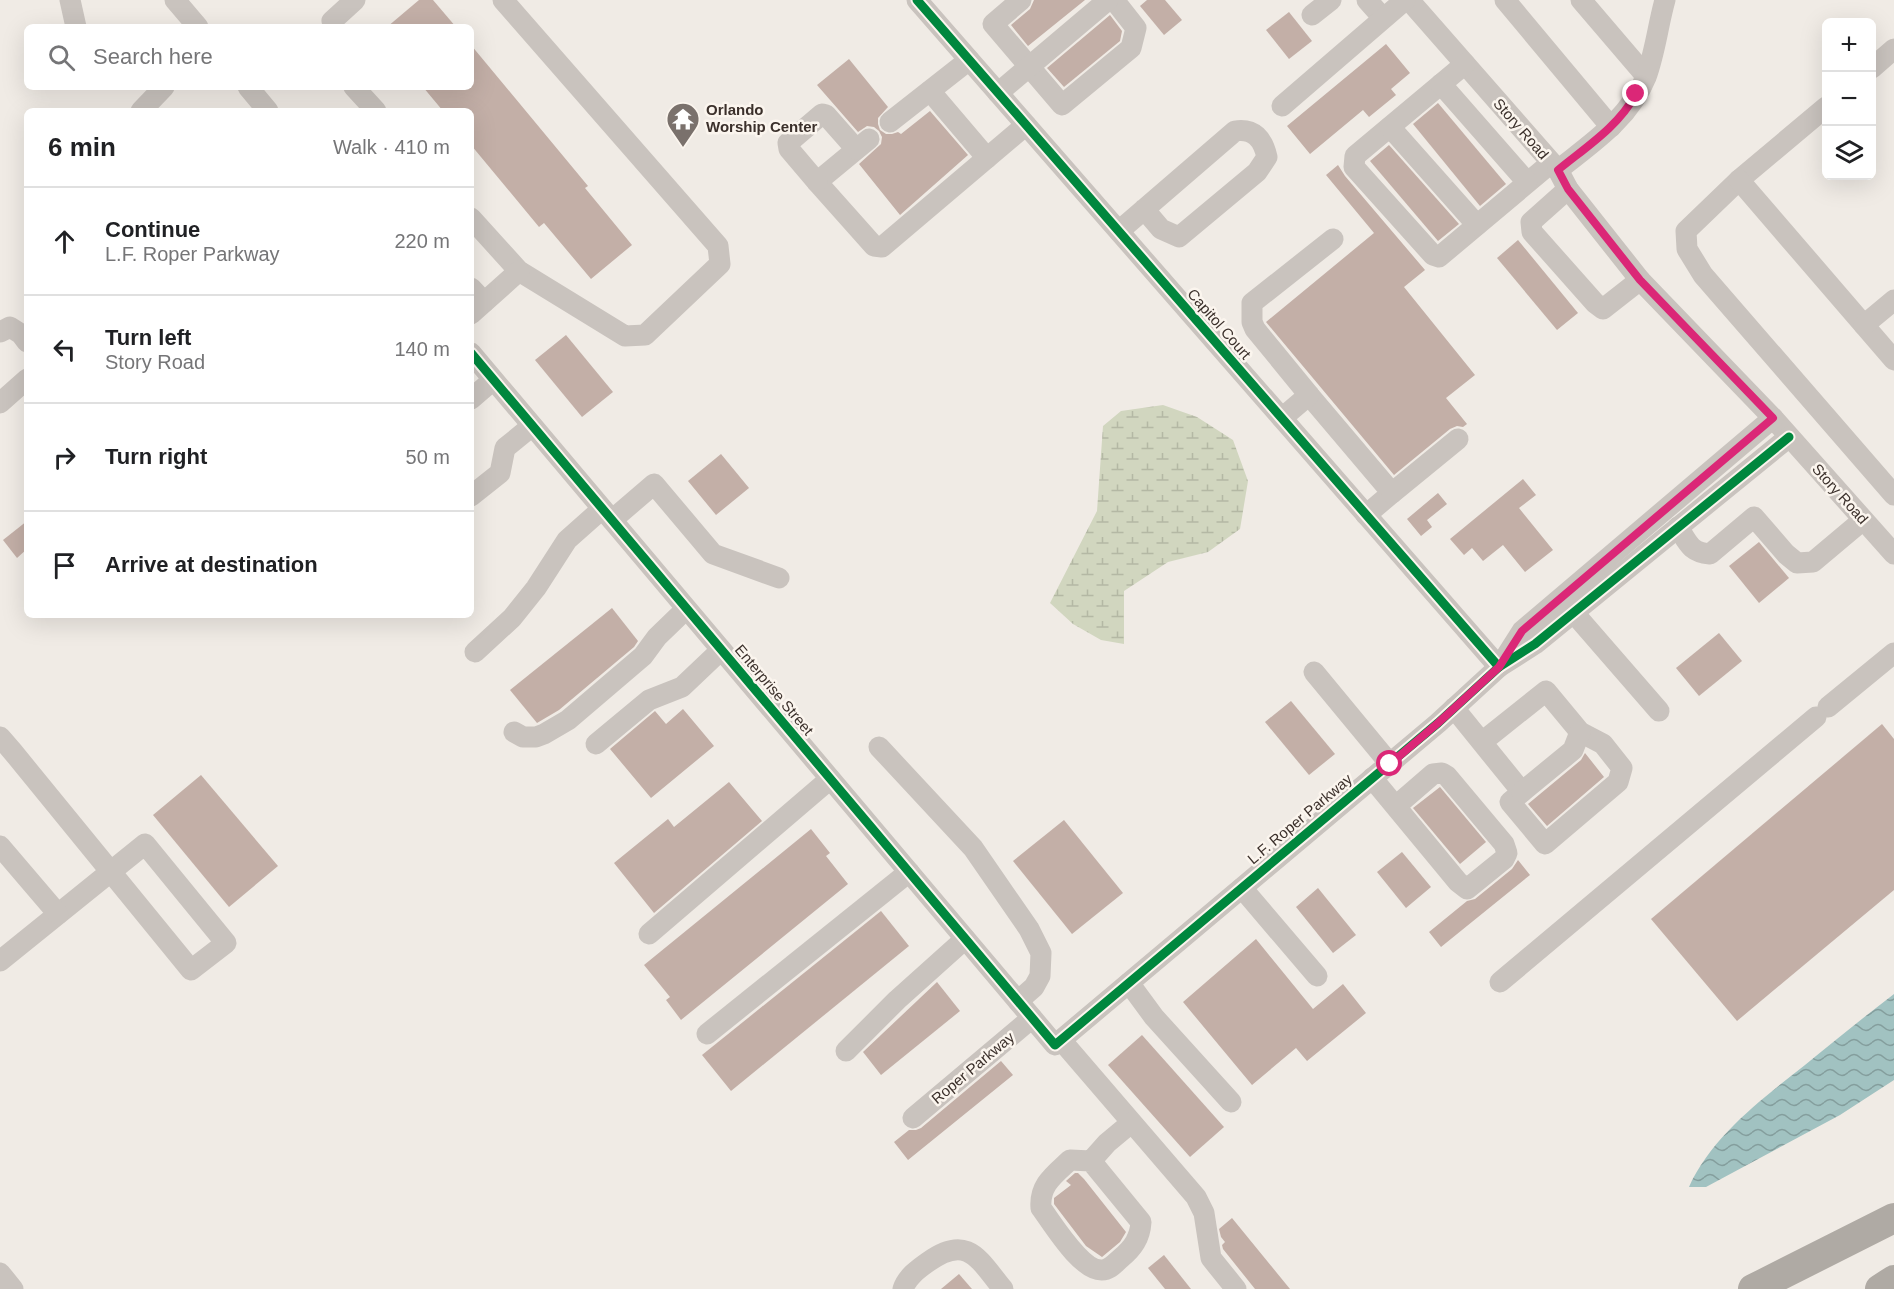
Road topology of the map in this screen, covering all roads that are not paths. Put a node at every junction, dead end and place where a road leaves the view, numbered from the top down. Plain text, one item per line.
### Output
1 (70, 0) edge
2 (175, 0) edge
3 (355, 0) edge
4 (503, 0) edge
5 (917, 0) edge
6 (1021, 0) edge
7 (1108, 0) edge
8 (1114, 0) edge
9 (1330, 0) edge
10 (1367, 0) edge
11 (1407, 0) edge
12 (1505, 0) edge
13 (1581, 0) edge
14 (1665, 0) edge
15 (1312, 15) dead end
16 (1383, 18) junction
17 (75, 24) edge
18 (195, 24) edge
19 (332, 24) edge
20 (969, 60) junction
21 (1465, 64) junction
22 (1028, 67) junction
23 (1646, 76) junction
24 (1441, 84) junction
25 (161, 90) edge
26 (250, 90) edge
27 (357, 90) edge
28 (998, 93) junction
29 (922, 97) junction
30 (1282, 106) dead end
31 (144, 108) edge
32 (266, 108) edge
33 (373, 108) edge
34 (1822, 110) edge
35 (890, 122) dead end
36 (1026, 125) junction
37 (1390, 127) junction
38 (1611, 127) junction
39 (987, 158) junction
40 (1554, 166) junction
41 (1740, 180) junction
42 (817, 182) junction
43 (1527, 182) junction
44 (1568, 189) junction
45 (1144, 209) junction
46 (474, 221) edge
47 (1477, 225) junction
48 (1119, 231) junction
49 (1333, 239) dead end
50 (519, 271) junction
51 (1640, 280) junction
52 (1894, 300) edge
53 (475, 301) edge
54 (1864, 325) junction
55 (0, 332) edge
56 (24, 338) edge
57 (1894, 360) edge
58 (479, 367) edge
59 (24, 382) edge
60 (474, 387) edge
61 (1309, 395) junction
62 (0, 403) edge
63 (1282, 418) junction
64 (1773, 418) junction
65 (532, 426) junction
66 (1789, 436) junction
67 (1458, 439) dead end
68 (1392, 493) junction
69 (474, 494) edge
70 (1894, 495) edge
71 (607, 515) junction
72 (1366, 515) junction
73 (1863, 520) junction
74 (1678, 527) junction
75 (1894, 554) edge
76 (779, 578) dead end
77 (686, 609) junction
78 (1573, 612) junction
79 (721, 650) junction
80 (475, 652) dead end
81 (1894, 653) edge
82 (1499, 667) junction
83 (1314, 672) dead end
84 (1454, 708) junction
85 (1659, 711) dead end
86 (514, 732) dead end
87 (1580, 732) junction
88 (0, 737) edge
89 (1482, 742) junction
90 (596, 744) dead end
91 (879, 747) dead end
92 (1390, 764) junction
93 (1372, 778) junction
94 (830, 779) junction
95 (1522, 792) junction
96 (1396, 806) junction
97 (0, 846) edge
98 (110, 871) junction
99 (909, 872) junction
100 (1242, 888) junction
101 (57, 914) junction
102 (649, 933) dead end
103 (965, 939) junction
104 (0, 961) edge
105 (1317, 976) dead end
106 (1500, 982) dead end
107 (1129, 983) junction
108 (1017, 1001) junction
109 (1032, 1018) junction
110 (707, 1034) dead end
111 (1058, 1043) junction
112 (846, 1051) dead end
113 (1231, 1102) dead end
114 (913, 1118) dead end
115 (1131, 1123) junction
116 (1091, 1161) junction
117 (1894, 1196) edge
118 (1894, 1218) edge
119 (1797, 1265) junction
120 (0, 1273) edge
121 (1894, 1281) edge
122 (13, 1289) edge
123 (903, 1289) edge
124 (1003, 1289) edge
125 (1236, 1289) edge
126 (1753, 1289) edge
127 (1880, 1289) edge

1 - 17 street
2 - 18 street
3 - 19 street
4 - 50 street
5 - 20 street, Capitol Court
6 - 22 street
7 - 22 street
8 - 22 street
9 - 15 street
10 - 16 street
11 - 16 street
11 - 21 street, Story Road
12 - 38 street
13 - 23 street
14 - 23 street
16 - 30 street
20 - 28 street, Capitol Court
20 - 29 street
21 - 24 street
21 - 40 street, Story Road
22 - 28 street
23 - 38 street
24 - 37 street
24 - 43 street
25 - 31 street
26 - 32 street
27 - 33 street
28 - 36 street, Capitol Court
29 - 35 street
29 - 39 street
34 - 41 street
36 - 39 street
36 - 48 street, Capitol Court
37 - 47 street
37 - 47 street
38 - 40 street
39 - 42 street
40 - 43 street
40 - 44 street, Story Road
41 - 54 street
41 - 70 street
42 - 42 street
43 - 47 street
44 - 51 street, Story Road
44 - 51 street
45 - 45 street
45 - 48 street
46 - 50 street
48 - 63 street, Capitol Court
49 - 61 street
50 - 53 street
51 - 64 street, Story Road
52 - 54 street
54 - 57 street
55 - 56 street
58 - 60 street
58 - 65 street, Enterprise Street
59 - 62 street
61 - 63 street
61 - 68 street
63 - 72 street, Capitol Court
64 - 66 street, Story Road
64 - 82 street, L.F. Roper Parkway
65 - 69 street
65 - 71 street, Enterprise Street
66 - 73 street, Story Road
66 - 74 street, L.F. Roper Parkway
67 - 68 street
68 - 72 street
71 - 76 street
71 - 77 street, Enterprise Street
71 - 80 street
72 - 82 street, Capitol Court
73 - 74 street
73 - 75 street, Story Road
74 - 78 street, L.F. Roper Parkway
77 - 79 street, Enterprise Street
77 - 86 street
78 - 82 street, L.F. Roper Parkway
78 - 85 street
79 - 90 street
79 - 94 street, Enterprise Street
81 - 106 street
82 - 84 street, L.F. Roper Parkway
83 - 92 street
84 - 89 street
84 - 92 street, L.F. Roper Parkway
87 - 89 street
87 - 95 street
87 - 95 street
88 - 98 street
89 - 95 street
91 - 108 street
92 - 93 street, L.F. Roper Parkway
93 - 96 street
93 - 100 street, L.F. Roper Parkway
94 - 99 street, Enterprise Street
94 - 102 street
96 - 96 street
97 - 101 street
98 - 98 street
98 - 101 street
99 - 103 street, Enterprise Street
99 - 110 street
100 - 105 street
100 - 107 street, L.F. Roper Parkway
101 - 104 street
103 - 108 street, Enterprise Street
103 - 112 street
107 - 111 street, L.F. Roper Parkway
107 - 113 street
108 - 109 street, Enterprise Street
109 - 111 street, Enterprise Street
109 - 114 street, Roper Parkway
111 - 115 street, Enterprise Street
115 - 116 street
115 - 125 street, Enterprise Street
116 - 116 street
117 - 119 highway
118 - 119 highway
119 - 126 highway
120 - 122 street
121 - 127 highway
123 - 124 street

